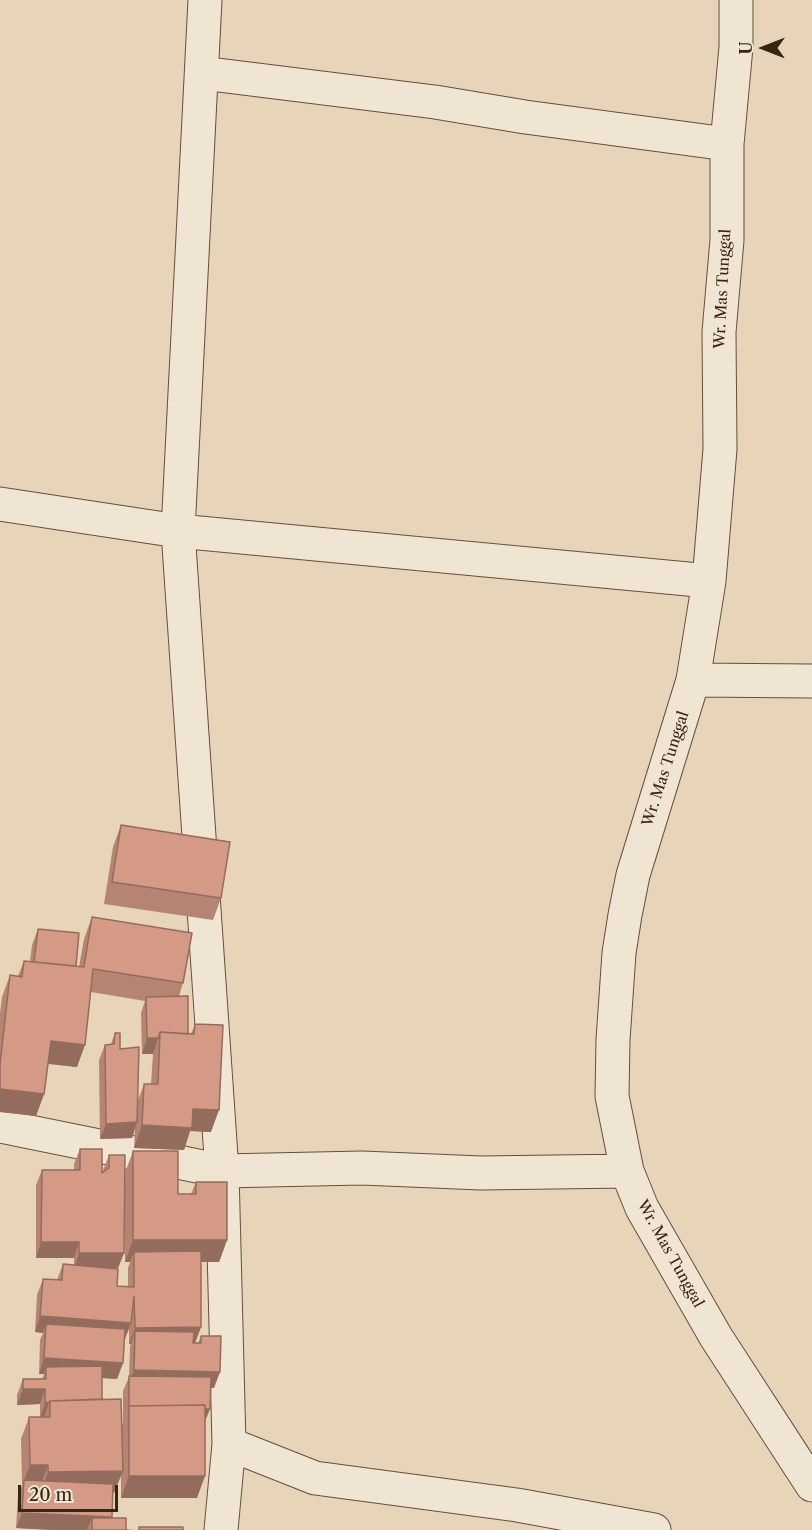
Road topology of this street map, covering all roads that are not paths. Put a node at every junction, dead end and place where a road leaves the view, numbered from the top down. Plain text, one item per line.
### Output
1 (205, 0) edge
2 (736, 0) edge
3 (202, 73) junction
4 (727, 144) junction
5 (0, 504) edge
6 (178, 531) junction
7 (709, 581) junction
8 (693, 680) junction
9 (812, 681) edge
10 (0, 1126) edge
11 (222, 1171) junction
12 (627, 1171) junction
13 (230, 1444) junction
14 (812, 1485) edge
15 (221, 1530) edge
16 (654, 1530) edge

1 - 3 street
2 - 4 street, Wr. Mas Tunggal
3 - 4 street
3 - 6 street
4 - 7 street, Wr. Mas Tunggal
5 - 6 street
6 - 7 street
6 - 11 street
7 - 8 street, Wr. Mas Tunggal
8 - 9 street
8 - 12 street, Wr. Mas Tunggal
10 - 11 street
11 - 12 street
11 - 13 street
12 - 14 street, Wr. Mas Tunggal
13 - 15 street
13 - 16 street

